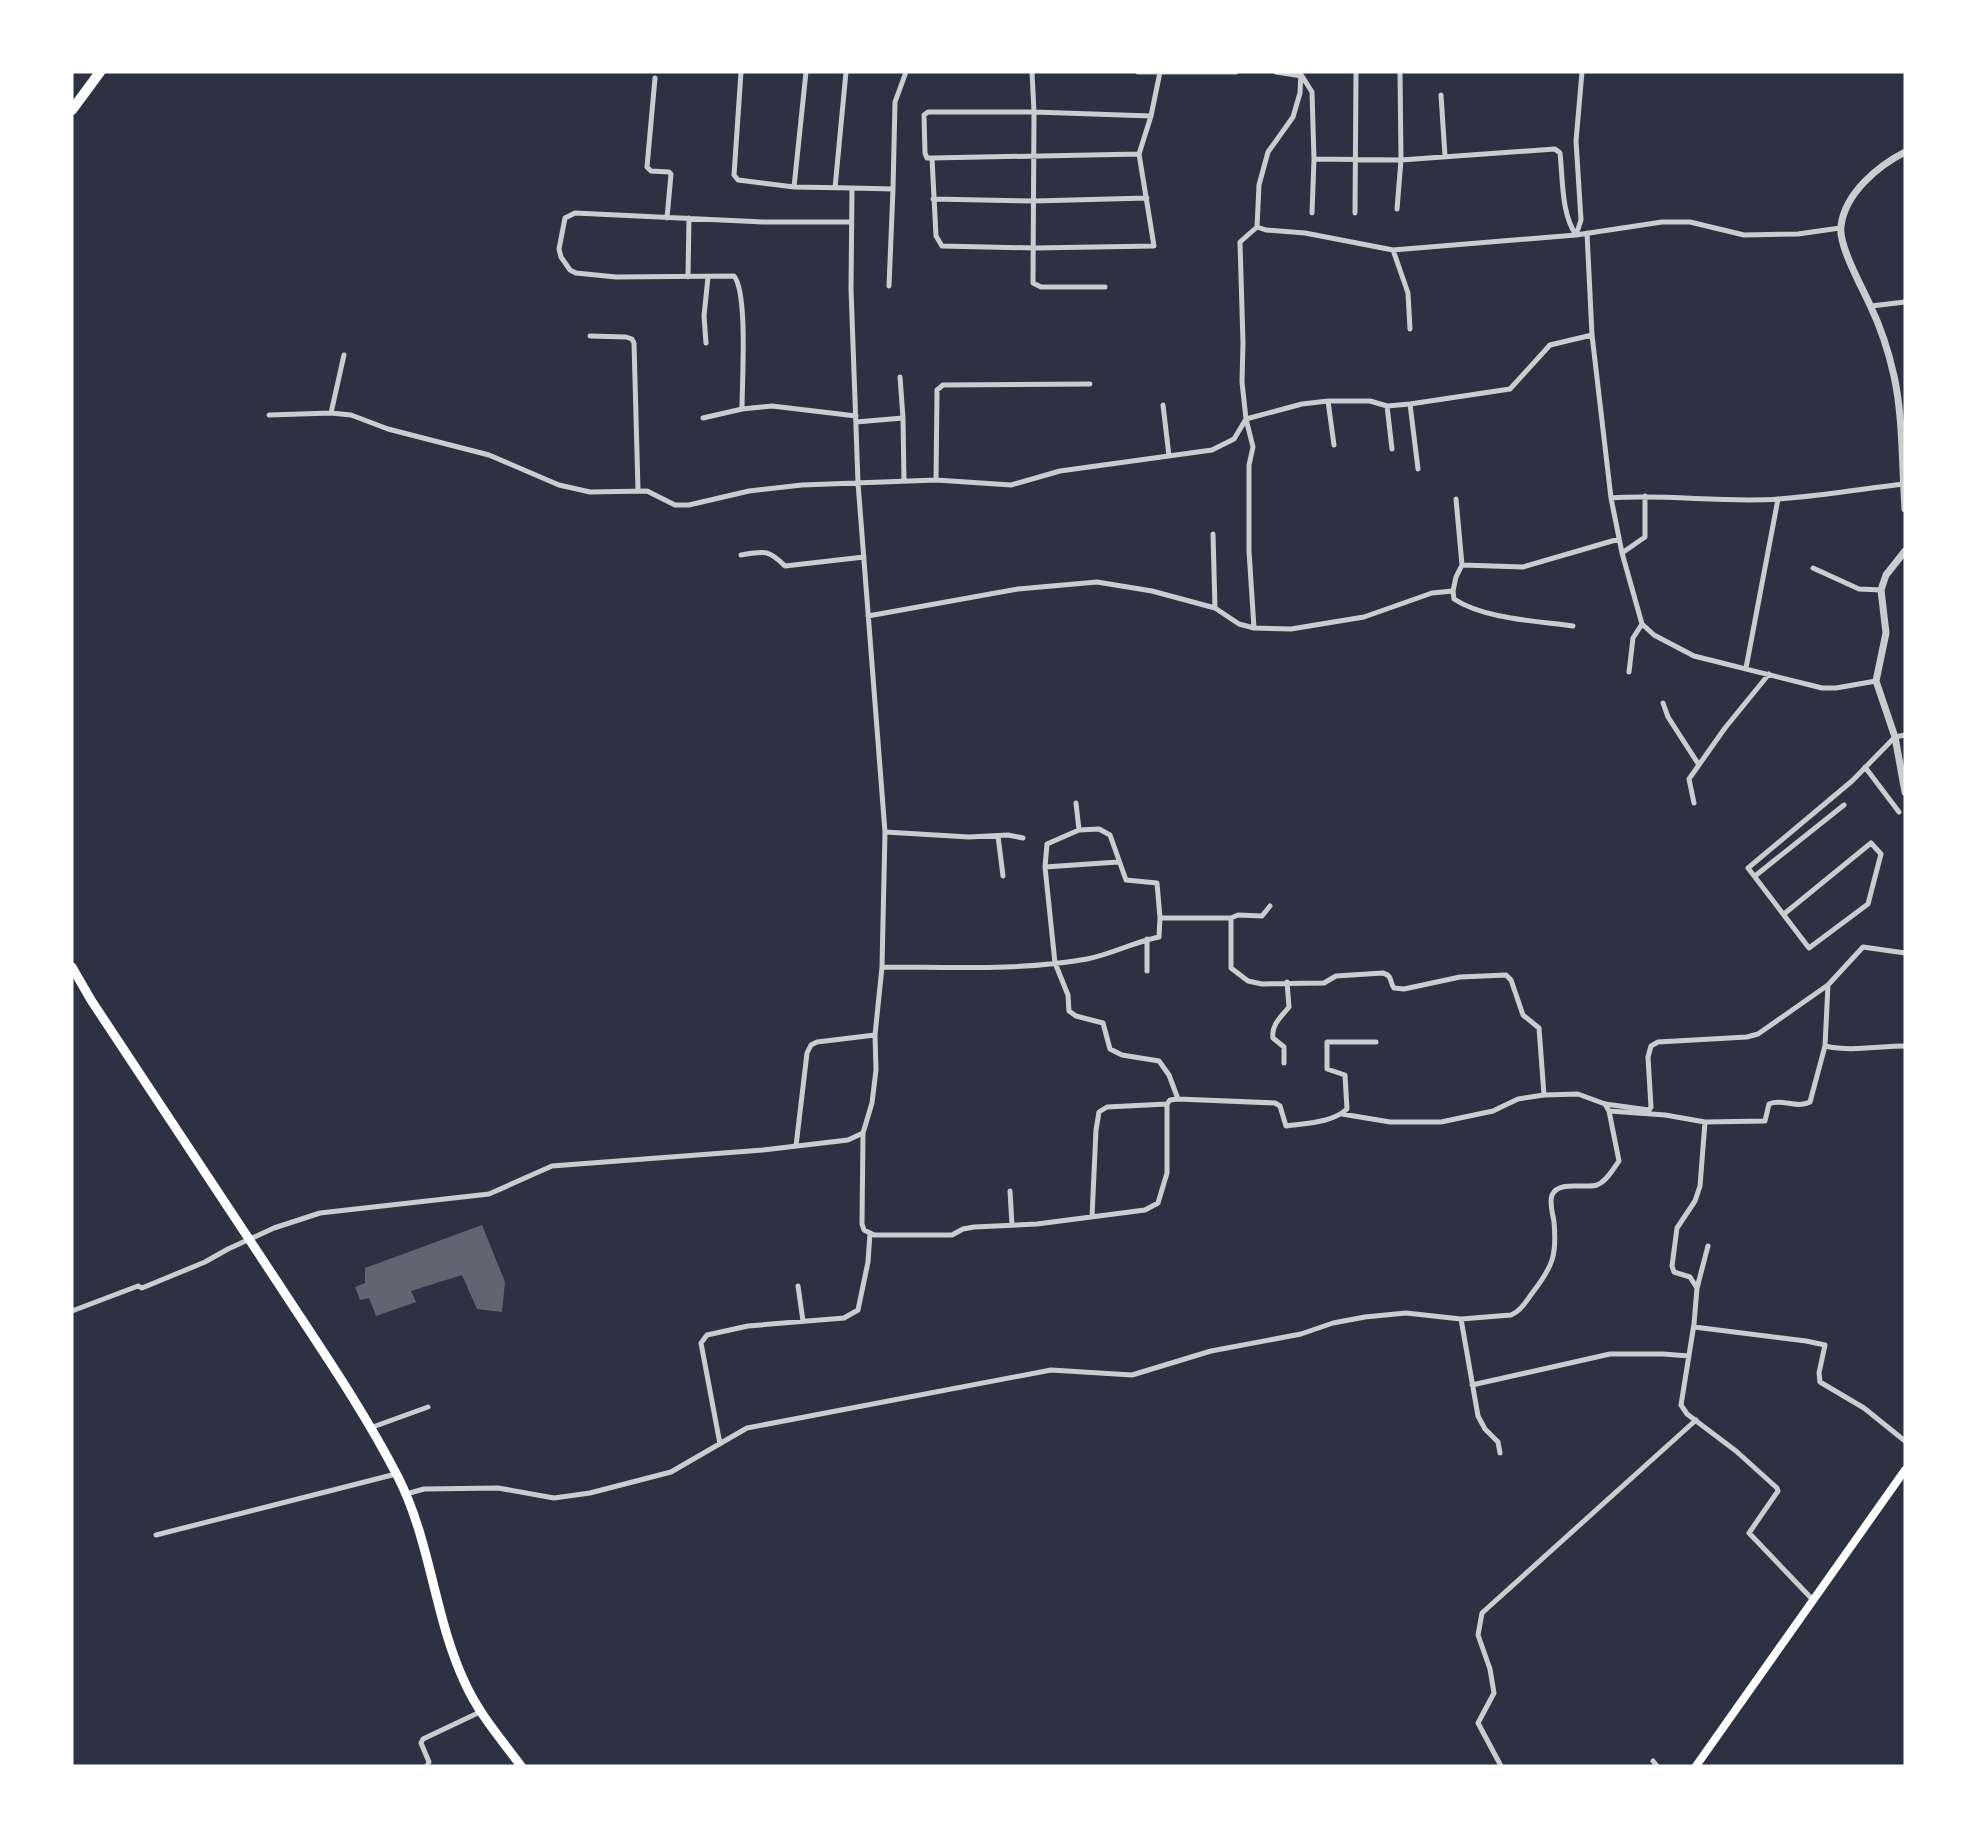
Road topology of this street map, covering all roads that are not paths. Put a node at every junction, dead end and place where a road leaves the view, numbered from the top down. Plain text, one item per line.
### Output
1 (100, 72) edge
2 (741, 72) edge
3 (806, 72) edge
4 (846, 72) edge
5 (906, 72) edge
6 (1032, 72) edge
7 (1138, 72) edge
8 (1160, 72) edge
9 (1202, 72) edge
10 (1236, 72) edge
11 (1276, 72) edge
12 (1356, 72) edge
13 (1400, 72) edge
14 (1582, 72) edge
15 (1301, 74) edge
16 (655, 78) dead end
17 (1441, 95) dead end
18 (72, 110) edge
19 (1034, 112) junction
20 (1151, 116) junction
21 (1905, 152) edge
22 (1139, 154) junction
23 (1034, 156) junction
24 (1445, 156) junction
25 (932, 158) junction
26 (1314, 159) junction
27 (1355, 160) junction
28 (1401, 160) junction
29 (794, 187) junction
30 (835, 188) junction
31 (852, 188) junction
32 (893, 189) junction
33 (1147, 198) junction
34 (933, 199) junction
35 (1034, 201) junction
36 (1397, 209) dead end
37 (1354, 213) dead end
38 (1312, 214) dead end
39 (667, 218) junction
40 (690, 218) junction
41 (851, 222) junction
42 (1257, 227) junction
43 (1840, 228) junction
44 (1587, 233) junction
45 (1576, 235) junction
46 (1034, 248) junction
47 (1393, 250) junction
48 (708, 276) junction
49 (688, 277) junction
50 (889, 286) dead end
51 (1105, 287) dead end
52 (1905, 302) edge
53 (1871, 306) junction
54 (1410, 329) dead end
55 (1592, 335) junction
56 (590, 336) dead end
57 (706, 343) dead end
58 (344, 355) dead end
59 (900, 377) dead end
60 (1090, 384) dead end
61 (1328, 401) junction
62 (1410, 404) junction
63 (1163, 405) dead end
64 (1387, 406) junction
65 (742, 409) junction
66 (331, 413) junction
67 (269, 415) dead end
68 (702, 418) dead end
69 (903, 418) junction
70 (856, 419) junction
71 (1246, 419) junction
72 (1903, 433) edge
73 (1334, 445) dead end
74 (1392, 449) dead end
75 (1169, 456) junction
76 (1418, 469) dead end
77 (936, 480) junction
78 (904, 481) junction
79 (858, 483) junction
80 (1903, 484) junction
81 (638, 490) junction
82 (1645, 496) junction
83 (1611, 498) junction
84 (1455, 499) dead end
85 (1778, 499) junction
86 (1905, 509) edge
87 (1213, 534) dead end
88 (1619, 539) junction
89 (1905, 551) edge
90 (1622, 552) junction
91 (741, 555) dead end
92 (864, 557) junction
93 (1462, 565) junction
94 (1813, 568) dead end
95 (1881, 590) junction
96 (1453, 591) junction
97 (1215, 608) junction
98 (868, 616) junction
99 (1642, 624) junction
100 (1573, 626) dead end
101 (1254, 628) junction
102 (1746, 668) junction
103 (1629, 672) dead end
104 (1769, 674) junction
105 (1876, 681) junction
106 (1663, 703) dead end
107 (1905, 735) edge
108 (1895, 737) junction
109 (1699, 765) junction
110 (1865, 767) junction
111 (1905, 792) edge
112 (1827, 801) junction
113 (1076, 803) dead end
114 (1694, 803) dead end
115 (1844, 805) dead end
116 (1836, 812) junction
117 (1899, 812) dead end
118 (1080, 830) junction
119 (886, 832) junction
120 (998, 836) junction
121 (1023, 838) dead end
122 (1118, 862) junction
123 (1045, 867) junction
124 (1003, 876) dead end
125 (1755, 876) junction
126 (1270, 906) dead end
127 (1784, 914) junction
128 (1160, 918) junction
129 (1231, 918) junction
130 (1147, 939) junction
131 (1905, 953) edge
132 (1055, 963) junction
133 (72, 967) edge
134 (882, 967) junction
135 (1147, 971) dead end
136 (72, 977) edge
137 (1287, 982) junction
138 (1828, 985) junction
139 (90, 1000) junction
140 (875, 1035) junction
141 (1377, 1042) dead end
142 (1825, 1046) junction
143 (1905, 1046) edge
144 (1284, 1063) dead end
145 (1544, 1095) junction
146 (1178, 1099) junction
147 (1167, 1104) junction
148 (1605, 1104) junction
149 (1609, 1111) junction
150 (1342, 1114) junction
151 (1705, 1122) junction
152 (863, 1133) junction
153 (796, 1146) junction
154 (1010, 1191) dead end
155 (1092, 1217) junction
156 (1012, 1225) junction
157 (870, 1233) junction
158 (249, 1240) junction
159 (1708, 1246) dead end
160 (798, 1286) dead end
161 (1697, 1288) junction
162 (72, 1311) edge
163 (1461, 1319) junction
164 (803, 1321) junction
165 (1693, 1327) junction
166 (1689, 1356) junction
167 (1472, 1385) junction
168 (428, 1407) dead end
169 (1696, 1420) junction
170 (370, 1428) junction
171 (1905, 1441) edge
172 (720, 1444) junction
173 (1500, 1453) dead end
174 (1905, 1470) edge
175 (396, 1474) junction
176 (406, 1494) junction
177 (156, 1535) dead end
178 (1813, 1600) junction
179 (480, 1712) junction
180 (427, 1766) edge
181 (521, 1766) edge
182 (1501, 1766) edge
183 (1696, 1766) edge

1 - 18 highway
2 - 29 street
3 - 29 street
4 - 30 street
5 - 32 street
6 - 19 street
7 - 8 street
8 - 9 street
8 - 20 street
9 - 10 street
11 - 15 street
12 - 27 street
13 - 28 street
14 - 45 street
15 - 26 street
15 - 42 street
16 - 39 street
17 - 24 street
19 - 20 street
19 - 23 street
19 - 25 street
20 - 22 street
21 - 43 street
22 - 23 street
22 - 33 street
23 - 25 street
23 - 35 street
24 - 28 street
24 - 45 street
25 - 34 street
26 - 27 street
26 - 38 street
27 - 28 street
27 - 37 street
28 - 36 street
29 - 30 street
30 - 31 street
31 - 32 street
31 - 41 street
32 - 50 street
33 - 35 street
33 - 46 street
34 - 35 street
34 - 46 street
35 - 46 street
39 - 40 street
39 - 49 street
40 - 41 street
40 - 49 street
41 - 70 street
42 - 47 street
42 - 71 street
43 - 44 street
43 - 53 street
44 - 45 street
44 - 55 street
45 - 47 street
46 - 51 street
47 - 54 street
48 - 49 street
48 - 57 street
48 - 65 street
52 - 53 street
53 - 72 street
55 - 62 street
55 - 83 street
56 - 81 street
58 - 66 street
59 - 69 street
60 - 77 street
61 - 64 street
61 - 71 street
61 - 73 street
62 - 64 street
62 - 76 street
63 - 75 street
64 - 74 street
65 - 68 street
65 - 70 street
66 - 67 street
66 - 81 street
69 - 70 street
69 - 78 street
70 - 79 street
71 - 75 street
71 - 101 street
72 - 80 street
75 - 77 street
77 - 78 street
78 - 79 street
79 - 81 street
79 - 92 street
80 - 85 street
80 - 86 street
82 - 83 street
82 - 85 street
82 - 90 street
83 - 88 street
84 - 93 street
85 - 102 street
87 - 97 street
88 - 90 street
88 - 93 street
89 - 95 street
90 - 99 street
91 - 92 street
92 - 98 street
93 - 96 street
94 - 95 street
95 - 105 street
96 - 100 street
96 - 101 street
97 - 98 street
97 - 101 street
98 - 119 street
99 - 102 street
99 - 103 street
102 - 104 street
104 - 105 street
104 - 109 street
105 - 108 street
106 - 109 street
107 - 108 street
108 - 110 street
108 - 111 street
109 - 114 street
110 - 112 street
110 - 117 street
112 - 116 street
112 - 125 street
113 - 118 street
115 - 116 street
116 - 125 street
118 - 122 street
118 - 123 street
119 - 120 street
119 - 134 street
120 - 121 street
120 - 124 street
122 - 123 street
122 - 128 street
123 - 132 street
125 - 127 street
126 - 129 street
127 - 127 street
128 - 129 street
128 - 130 street
129 - 137 street
130 - 132 street
130 - 135 street
131 - 138 street
132 - 134 street
132 - 146 street
133 - 139 main road
134 - 140 street
136 - 139 main road
137 - 144 street
137 - 145 street
138 - 142 street
138 - 148 street
139 - 158 main road
140 - 152 street
140 - 153 street
141 - 150 street
142 - 143 street
142 - 151 street
145 - 148 street
145 - 150 street
146 - 147 street
146 - 150 street
147 - 155 street
147 - 155 street
148 - 149 street
149 - 151 street
149 - 163 street
151 - 161 street
152 - 153 street
152 - 157 street
153 - 158 street
154 - 156 street
155 - 156 street
156 - 157 street
157 - 164 street
158 - 162 street
158 - 170 main road
159 - 161 street
160 - 164 street
161 - 165 street
163 - 167 street
163 - 172 street
164 - 172 street
165 - 166 street
165 - 171 street
166 - 167 street
166 - 169 street
167 - 173 street
168 - 170 street
169 - 178 street
169 - 182 street
170 - 175 main road
172 - 176 street
174 - 178 main road
175 - 176 main road
175 - 177 street
176 - 179 main road
178 - 183 main road
179 - 180 street
179 - 181 main road

